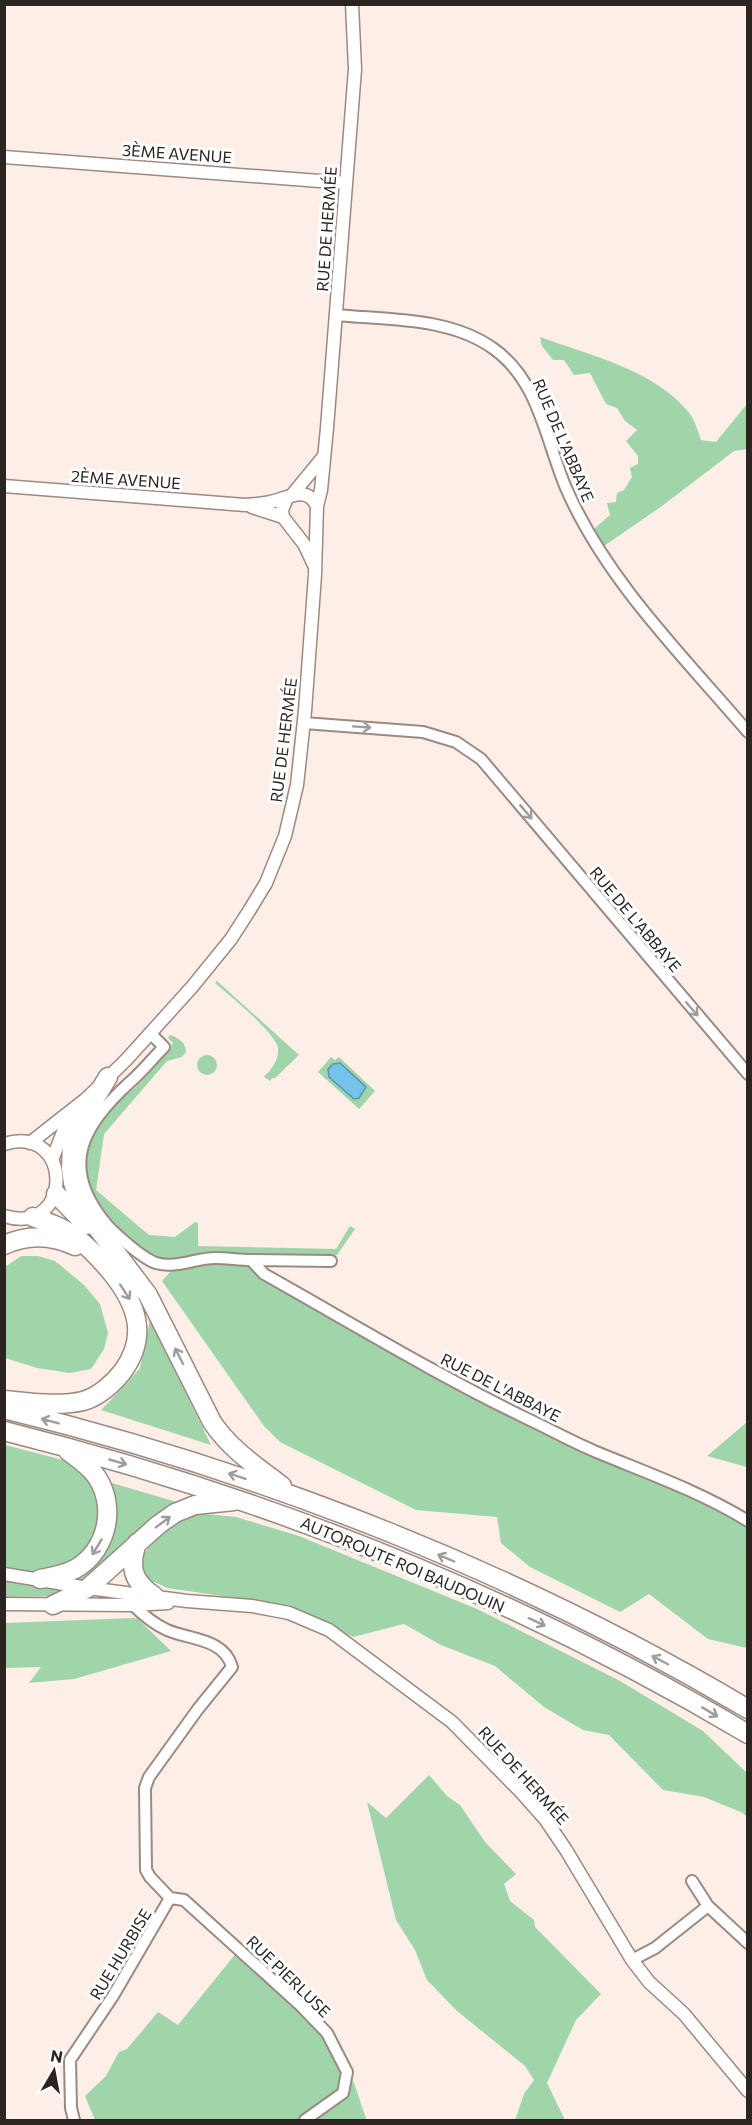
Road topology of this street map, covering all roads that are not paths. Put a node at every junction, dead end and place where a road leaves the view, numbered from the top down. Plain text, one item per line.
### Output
1 (352, 4) edge
2 (4, 157) edge
3 (346, 183) junction
4 (336, 315) junction
5 (324, 456) junction
6 (4, 486) edge
7 (289, 496) junction
8 (245, 505) junction
9 (316, 512) junction
10 (283, 517) junction
11 (292, 527) junction
12 (314, 566) junction
13 (304, 723) junction
14 (747, 732) edge
15 (150, 1033) junction
16 (747, 1074) edge
17 (108, 1077) junction
18 (86, 1099) junction
19 (30, 1143) junction
20 (4, 1144) edge
21 (52, 1160) junction
22 (56, 1194) junction
23 (5, 1217) edge
24 (33, 1217) junction
25 (4, 1245) edge
26 (251, 1260) junction
27 (123, 1261) junction
28 (331, 1261) dead end
29 (105, 1265) junction
30 (4, 1401) edge
31 (4, 1409) edge
32 (4, 1431) edge
33 (62, 1446) junction
34 (293, 1495) junction
35 (246, 1501) junction
36 (747, 1521) edge
37 (137, 1543) junction
38 (4, 1574) edge
39 (39, 1579) junction
40 (88, 1588) junction
41 (157, 1600) junction
42 (4, 1604) edge
43 (53, 1605) junction
44 (133, 1605) junction
45 (159, 1626) junction
46 (747, 1709) edge
47 (747, 1734) edge
48 (692, 1881) dead end
49 (170, 1898) junction
50 (708, 1905) junction
51 (747, 1943) edge
52 (632, 1960) junction
53 (747, 2091) edge
54 (74, 2121) edge
55 (305, 2121) edge

1 - 3 street, RUE DE HERMÉE
2 - 3 street, 3ÈME AVENUE
3 - 4 street, RUE DE HERMÉE
4 - 5 street, RUE DE HERMÉE
4 - 14 street, RUE DE L'ABBAYE
5 - 7 street
5 - 9 street, RUE DE HERMÉE
6 - 8 street, 2ÈME AVENUE
7 - 8 street, 2ÈME AVENUE
7 - 9 street
7 - 10 street
8 - 10 street, 2ÈME AVENUE
9 - 11 street
9 - 12 street, RUE DE HERMÉE
10 - 11 street, RUE DE HERMÉE
11 - 12 street, RUE DE HERMÉE
12 - 13 street, RUE DE HERMÉE
13 - 15 street, RUE DE HERMÉE
13 -> 16 street, RUE DE L'ABBAYE
15 - 17 street, RUE DE HERMÉE
15 - 26 street
17 - 18 street, RUE DE HERMÉE
17 - 27 highway
18 - 19 street, RUE DE HERMÉE
18 - 21 street, RUE DE HERMÉE
19 - 20 street
19 - 21 street
21 - 22 street
22 - 24 street
22 - 27 highway
23 - 24 street
24 - 29 highway
25 - 29 highway
26 - 28 street
26 - 36 street, RUE DE L'ABBAYE
34 -> 27 highway
29 -> 30 highway
34 -> 31 highway, AUTOROUTE ROI BAUDOUIN
32 - 33 highway, AUTOROUTE ROI BAUDOUIN
33 -> 35 highway, AUTOROUTE ROI BAUDOUIN
33 -> 39 highway
46 -> 34 highway, AUTOROUTE ROI BAUDOUIN
37 -> 35 highway
35 -> 47 highway, AUTOROUTE ROI BAUDOUIN
37 - 40 highway
37 - 41 highway
38 - 39 street, RUE DE HERMÉE
39 - 40 street, RUE DE HERMÉE
40 - 41 street, RUE DE HERMÉE
40 - 43 highway
41 - 44 street, RUE DE HERMÉE
41 - 45 street
41 - 52 street, RUE DE HERMÉE
42 - 43 street, RUE DE HERMÉE
43 - 44 street, RUE DE HERMÉE
44 - 45 street, RUE HURBISE
45 - 49 street, RUE HURBISE
48 - 50 street
49 - 54 street, RUE HURBISE
49 - 55 street, RUE PIERLUSE
50 - 51 street
50 - 52 street
52 - 53 street, RUE DE HERMÉE

